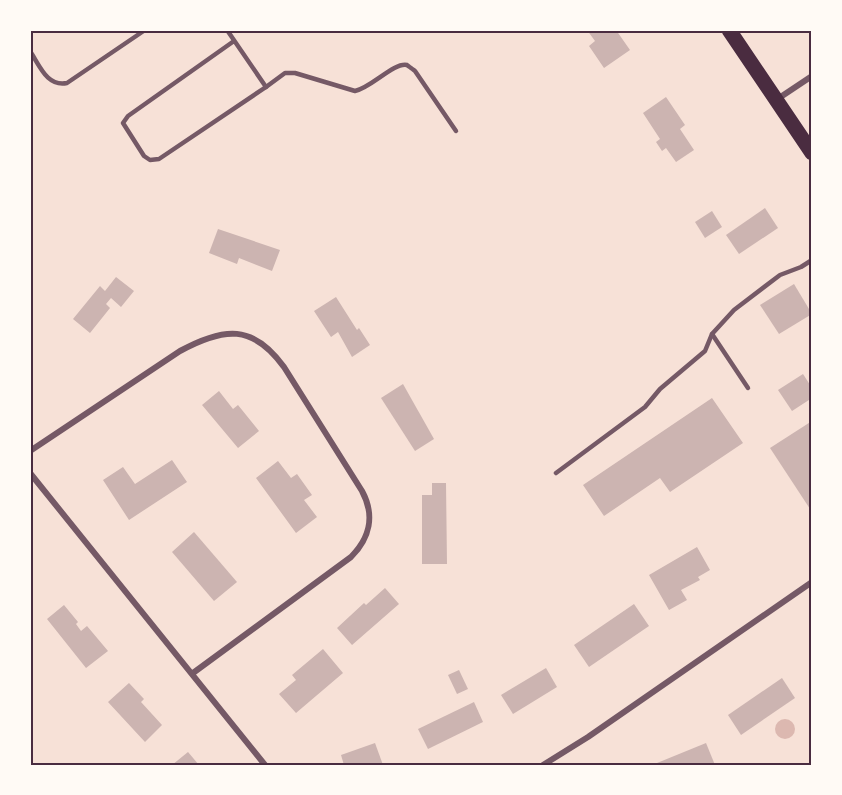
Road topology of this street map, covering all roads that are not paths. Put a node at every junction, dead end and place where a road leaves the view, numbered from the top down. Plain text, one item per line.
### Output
1 (145, 30) edge
2 (226, 30) edge
3 (729, 30) edge
4 (234, 41) junction
5 (30, 51) edge
6 (812, 76) edge
7 (266, 87) junction
8 (776, 100) junction
9 (456, 131) dead end
10 (812, 153) edge
11 (812, 261) edge
12 (712, 334) junction
13 (748, 388) dead end
14 (30, 451) edge
15 (30, 473) edge
16 (556, 473) dead end
17 (812, 582) edge
18 (193, 673) junction
19 (265, 765) edge
20 (543, 765) edge

1 - 5 lane
2 - 4 lane
3 - 8 main road
4 - 7 lane
4 - 7 lane
6 - 8 street
7 - 9 lane
8 - 10 main road
11 - 12 lane
12 - 13 lane
12 - 16 lane
14 - 18 street
15 - 18 street
17 - 20 street
18 - 19 street

